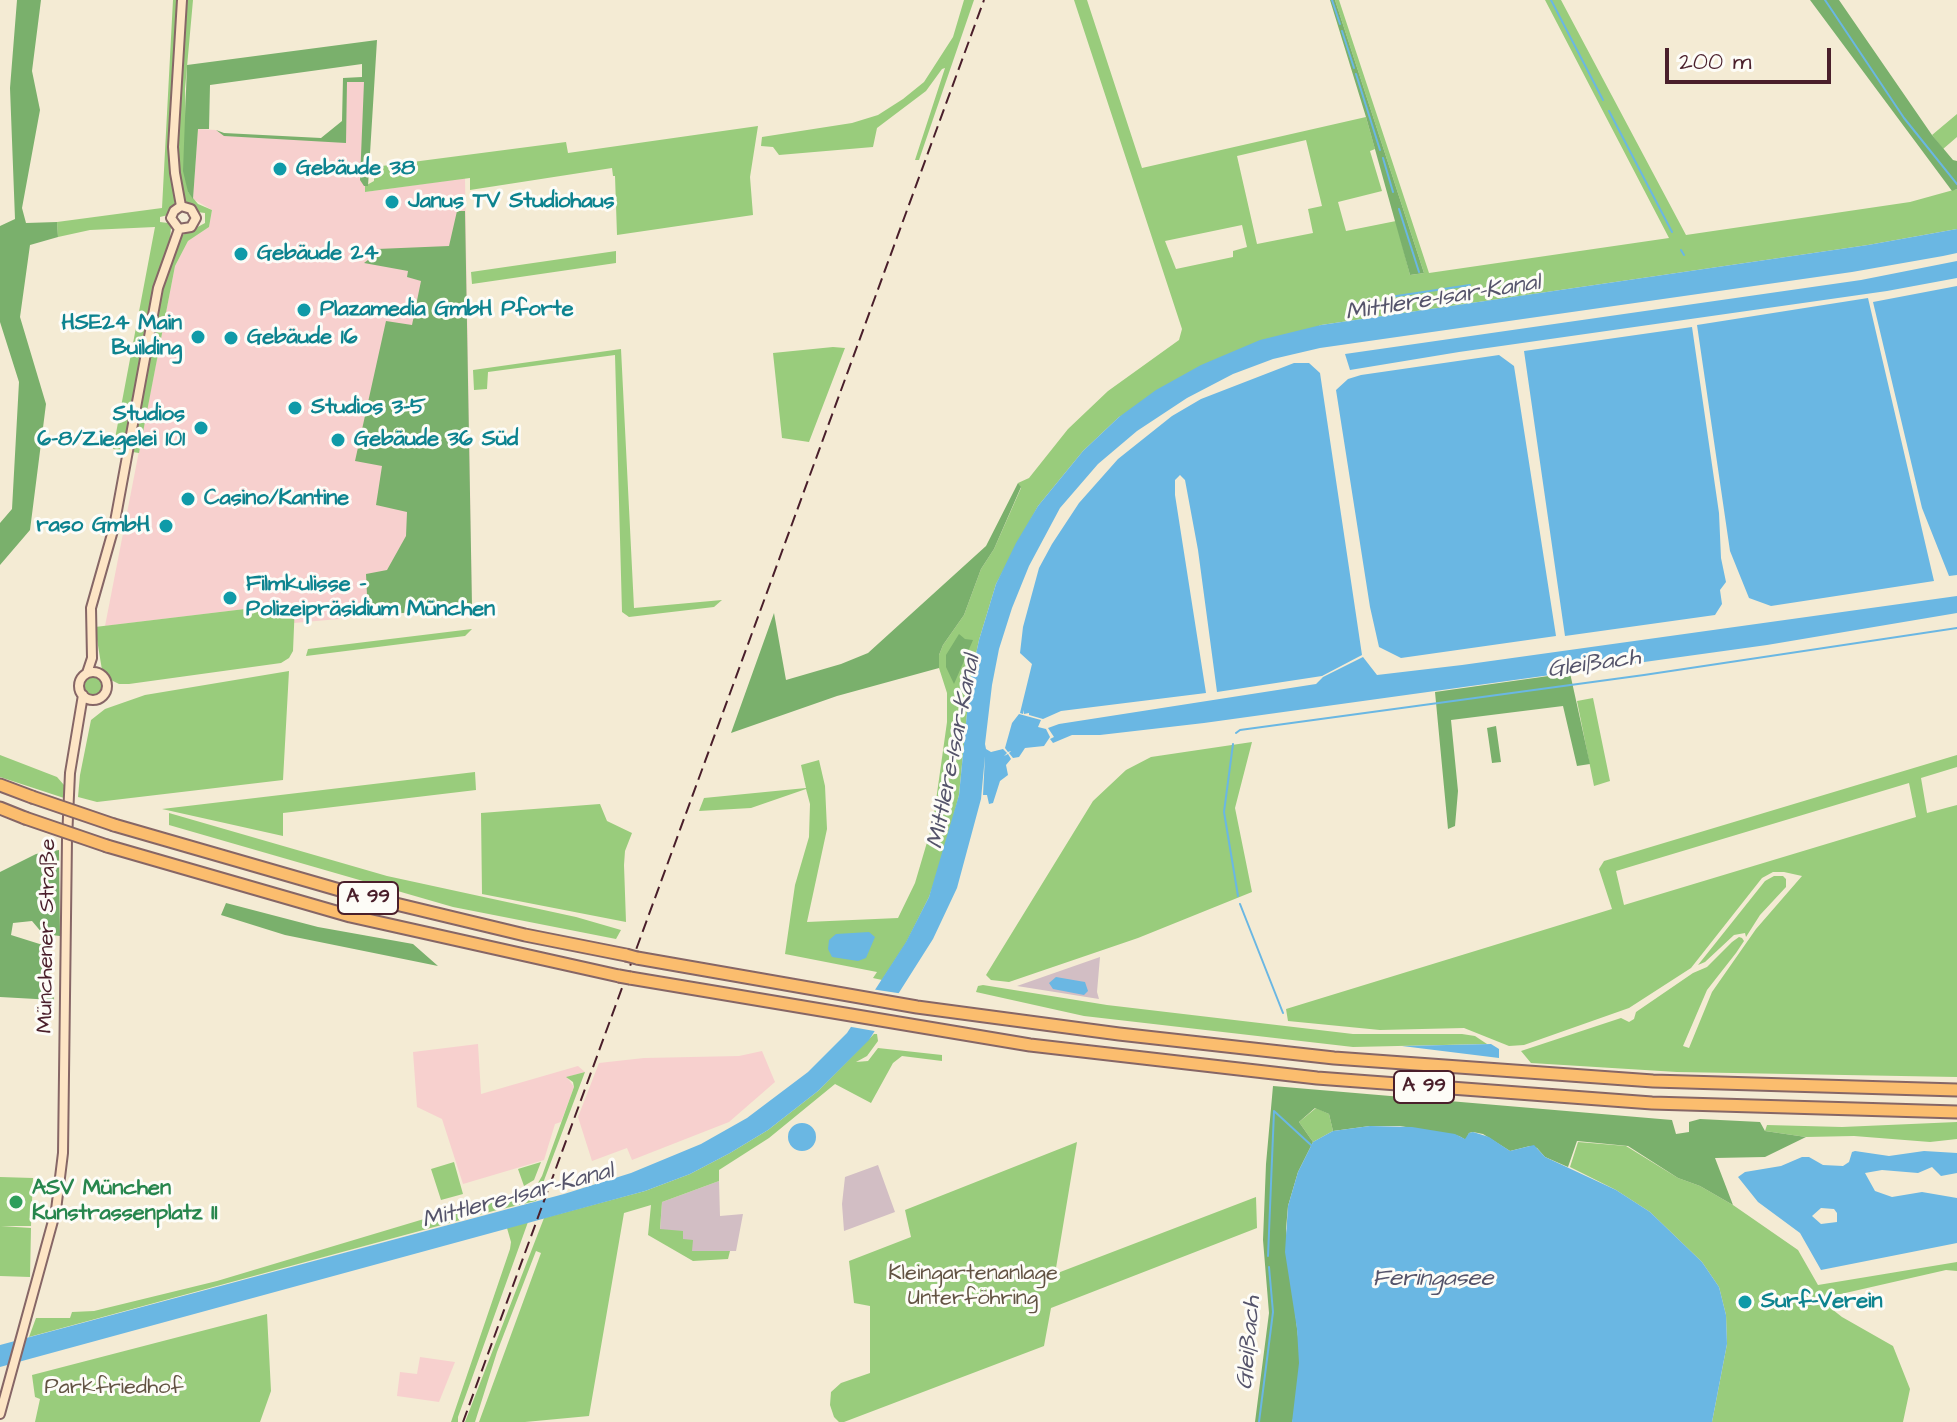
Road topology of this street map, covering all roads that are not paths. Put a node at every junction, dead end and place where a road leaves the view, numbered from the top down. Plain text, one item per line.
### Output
1 (182, 0) edge
2 (181, 206) junction
3 (179, 229) junction
4 (92, 637) junction
5 (87, 673) junction
6 (102, 674) junction
7 (83, 695) junction
8 (96, 700) junction
9 (79, 721) junction
10 (0, 785) edge
11 (0, 808) edge
12 (1957, 1090) edge
13 (1957, 1112) edge
14 (0, 1414) edge

1 - 2 main road
2 - 3 main road
2 - 3 main road
3 - 4 main road
4 - 5 main road
4 - 6 main road
5 - 6 main road
5 - 7 main road
6 - 8 main road
7 - 8 main road
7 - 9 main road, Münchener Straße
8 - 9 main road, Münchener Straße
9 - 14 main road, Münchener Straße
10 - 12 highway, A 99, bridge
11 - 13 highway, A 99, bridge

